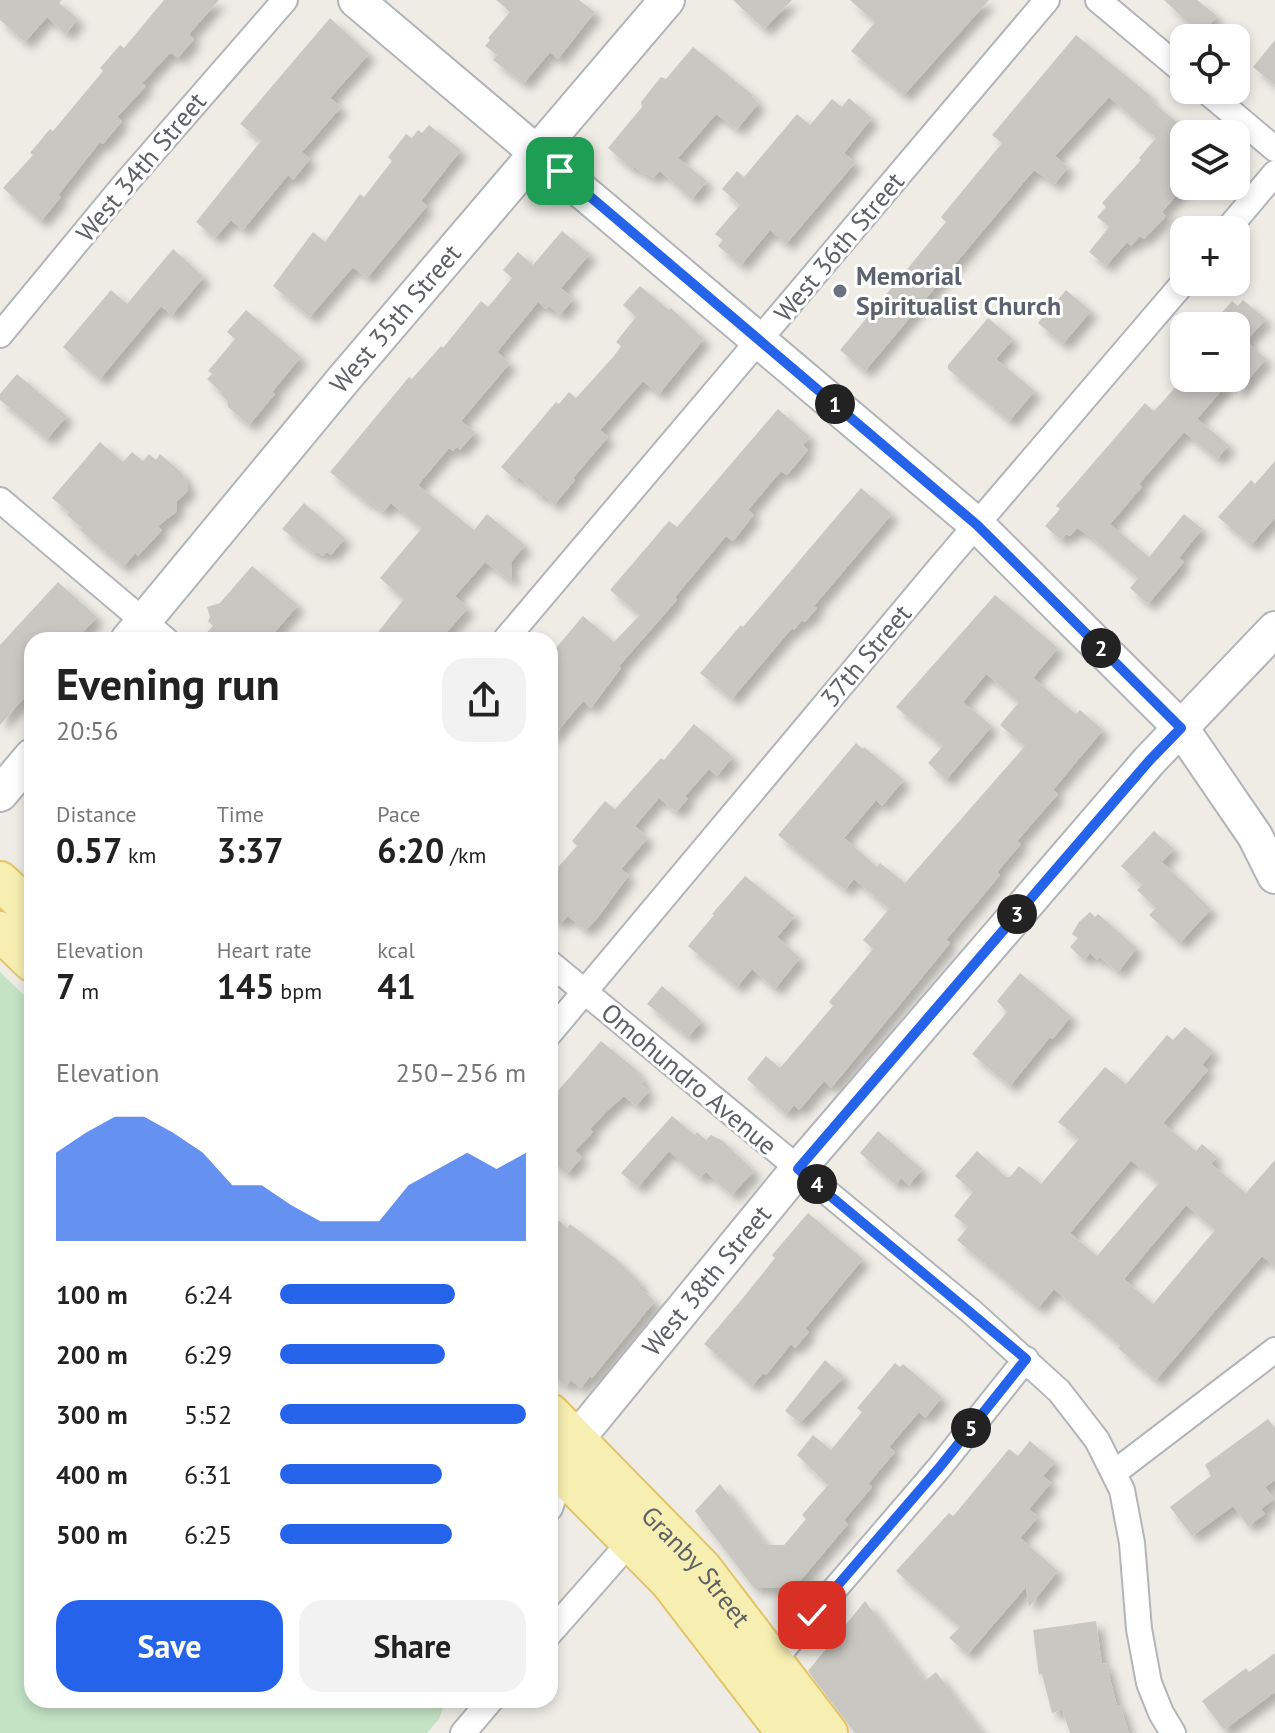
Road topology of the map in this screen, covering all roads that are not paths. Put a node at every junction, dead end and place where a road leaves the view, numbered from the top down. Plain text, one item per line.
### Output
1 (285, 0) edge
2 (356, 0) edge
3 (667, 0) edge
4 (1047, 0) edge
5 (1098, 0) edge
6 (1170, 60) edge
7 (1222, 104) edge
8 (1275, 149) edge
9 (537, 152) junction
10 (1275, 173) edge
11 (1239, 216) edge
12 (1172, 296) edge
13 (0, 335) edge
14 (761, 341) junction
15 (0, 500) edge
16 (977, 525) junction
17 (1275, 629) edge
18 (144, 632) edge
19 (148, 632) edge
20 (512, 632) edge
21 (1181, 728) junction
22 (24, 766) edge
23 (0, 794) edge
24 (1275, 876) edge
25 (0, 881) edge
26 (24, 904) edge
27 (0, 931) edge
28 (24, 954) edge
29 (558, 970) edge
30 (584, 992) junction
31 (558, 1023) edge
32 (798, 1169) junction
33 (1275, 1350) edge
34 (1026, 1359) junction
35 (558, 1459) edge
36 (1115, 1472) junction
37 (631, 1541) junction
38 (558, 1624) edge
39 (773, 1661) junction
40 (483, 1708) edge
41 (463, 1733) edge
42 (786, 1733) edge
43 (828, 1733) edge
44 (1173, 1733) edge

1 - 13 street, West 34th Street
2 - 9 street
3 - 9 street, West 35th Street
4 - 14 street, West 36th Street
5 - 6 street
7 - 8 street
9 - 14 street
9 - 19 street, West 35th Street
10 - 11 street
12 - 16 street, 37th Street
14 - 16 street
14 - 20 street, West 36th Street
15 - 18 street
16 - 21 street
16 - 30 street, 37th Street
17 - 21 street, West 38th Street
21 - 24 street
21 - 32 street, West 38th Street
22 - 23 street
25 - 26 main road
27 - 28 main road
29 - 30 street, Omohundro Avenue
30 - 31 street, 37th Street
30 - 32 street, Omohundro Avenue
32 - 34 street, Omohundro Avenue
32 - 35 street, West 38th Street
33 - 36 street
34 - 36 street, Omohundro Avenue
34 - 39 street
35 - 37 main road, Granby Street
35 - 39 main road, Granby Street
36 - 44 street, Omohundro Avenue
37 - 38 street
37 - 42 main road, Granby Street
39 - 43 main road, Granby Street
40 - 41 street

